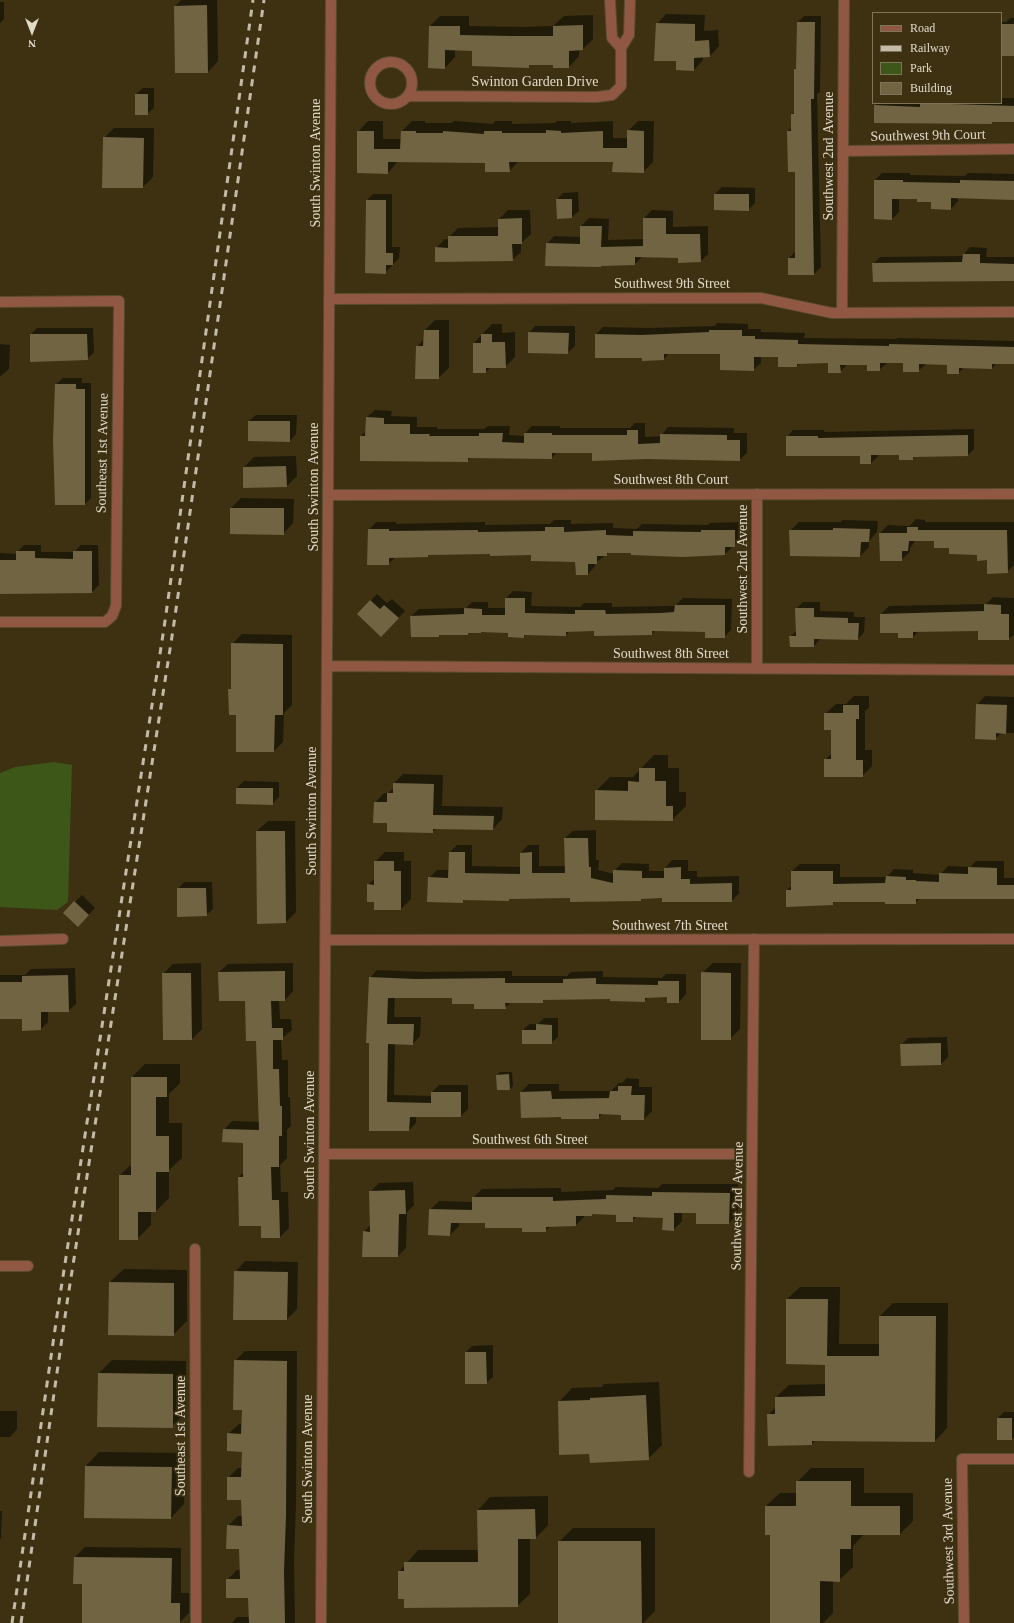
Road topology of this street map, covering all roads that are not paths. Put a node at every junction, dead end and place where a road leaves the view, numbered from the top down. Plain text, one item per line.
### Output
1 (331, 0) edge
2 (610, 0) edge
3 (630, 0) edge
4 (844, 0) edge
5 (622, 48) junction
6 (408, 96) junction
7 (1014, 149) edge
8 (843, 151) junction
9 (329, 299) junction
10 (0, 302) edge
11 (1014, 312) edge
12 (842, 313) junction
13 (757, 494) junction
14 (1014, 494) edge
15 (328, 495) junction
16 (0, 622) edge
17 (327, 666) junction
18 (757, 668) junction
19 (1014, 670) edge
20 (63, 939) dead end
21 (754, 939) junction
22 (1014, 939) edge
23 (325, 940) junction
24 (0, 941) edge
25 (324, 1154) junction
26 (735, 1154) dead end
27 (195, 1249) dead end
28 (0, 1266) edge
29 (28, 1266) dead end
30 (1014, 1459) edge
31 (749, 1472) dead end
32 (196, 1623) edge
33 (321, 1623) edge
34 (964, 1623) edge

1 - 9 street, South Swinton Avenue
2 - 5 street
3 - 5 street, Swinton Garden Drive
4 - 8 street, Southwest 2nd Avenue
5 - 6 street, Swinton Garden Drive
6 - 6 street, Swinton Garden Drive
7 - 8 street, Southwest 9th Court
8 - 12 street, Southwest 2nd Avenue
9 - 12 street, Southwest 9th Street
9 - 15 street, South Swinton Avenue
10 - 16 street, Southeast 1st Avenue
11 - 12 street, Southwest 9th Street
13 - 14 street, Southwest 8th Court
13 - 15 street, Southwest 8th Court
13 - 18 street, Southwest 2nd Avenue
15 - 17 street, South Swinton Avenue
17 - 18 street, Southwest 8th Street
17 - 23 street, South Swinton Avenue
18 - 19 street, Southwest 8th Street
20 - 24 street
21 - 22 street, Southwest 7th Street
21 - 23 street, Southwest 7th Street
21 - 31 street, Southwest 2nd Avenue
23 - 25 street, South Swinton Avenue
25 - 26 street, Southwest 6th Street
25 - 33 street, South Swinton Avenue
27 - 32 street, Southeast 1st Avenue
28 - 29 street
30 - 34 street, Southwest 3rd Avenue

